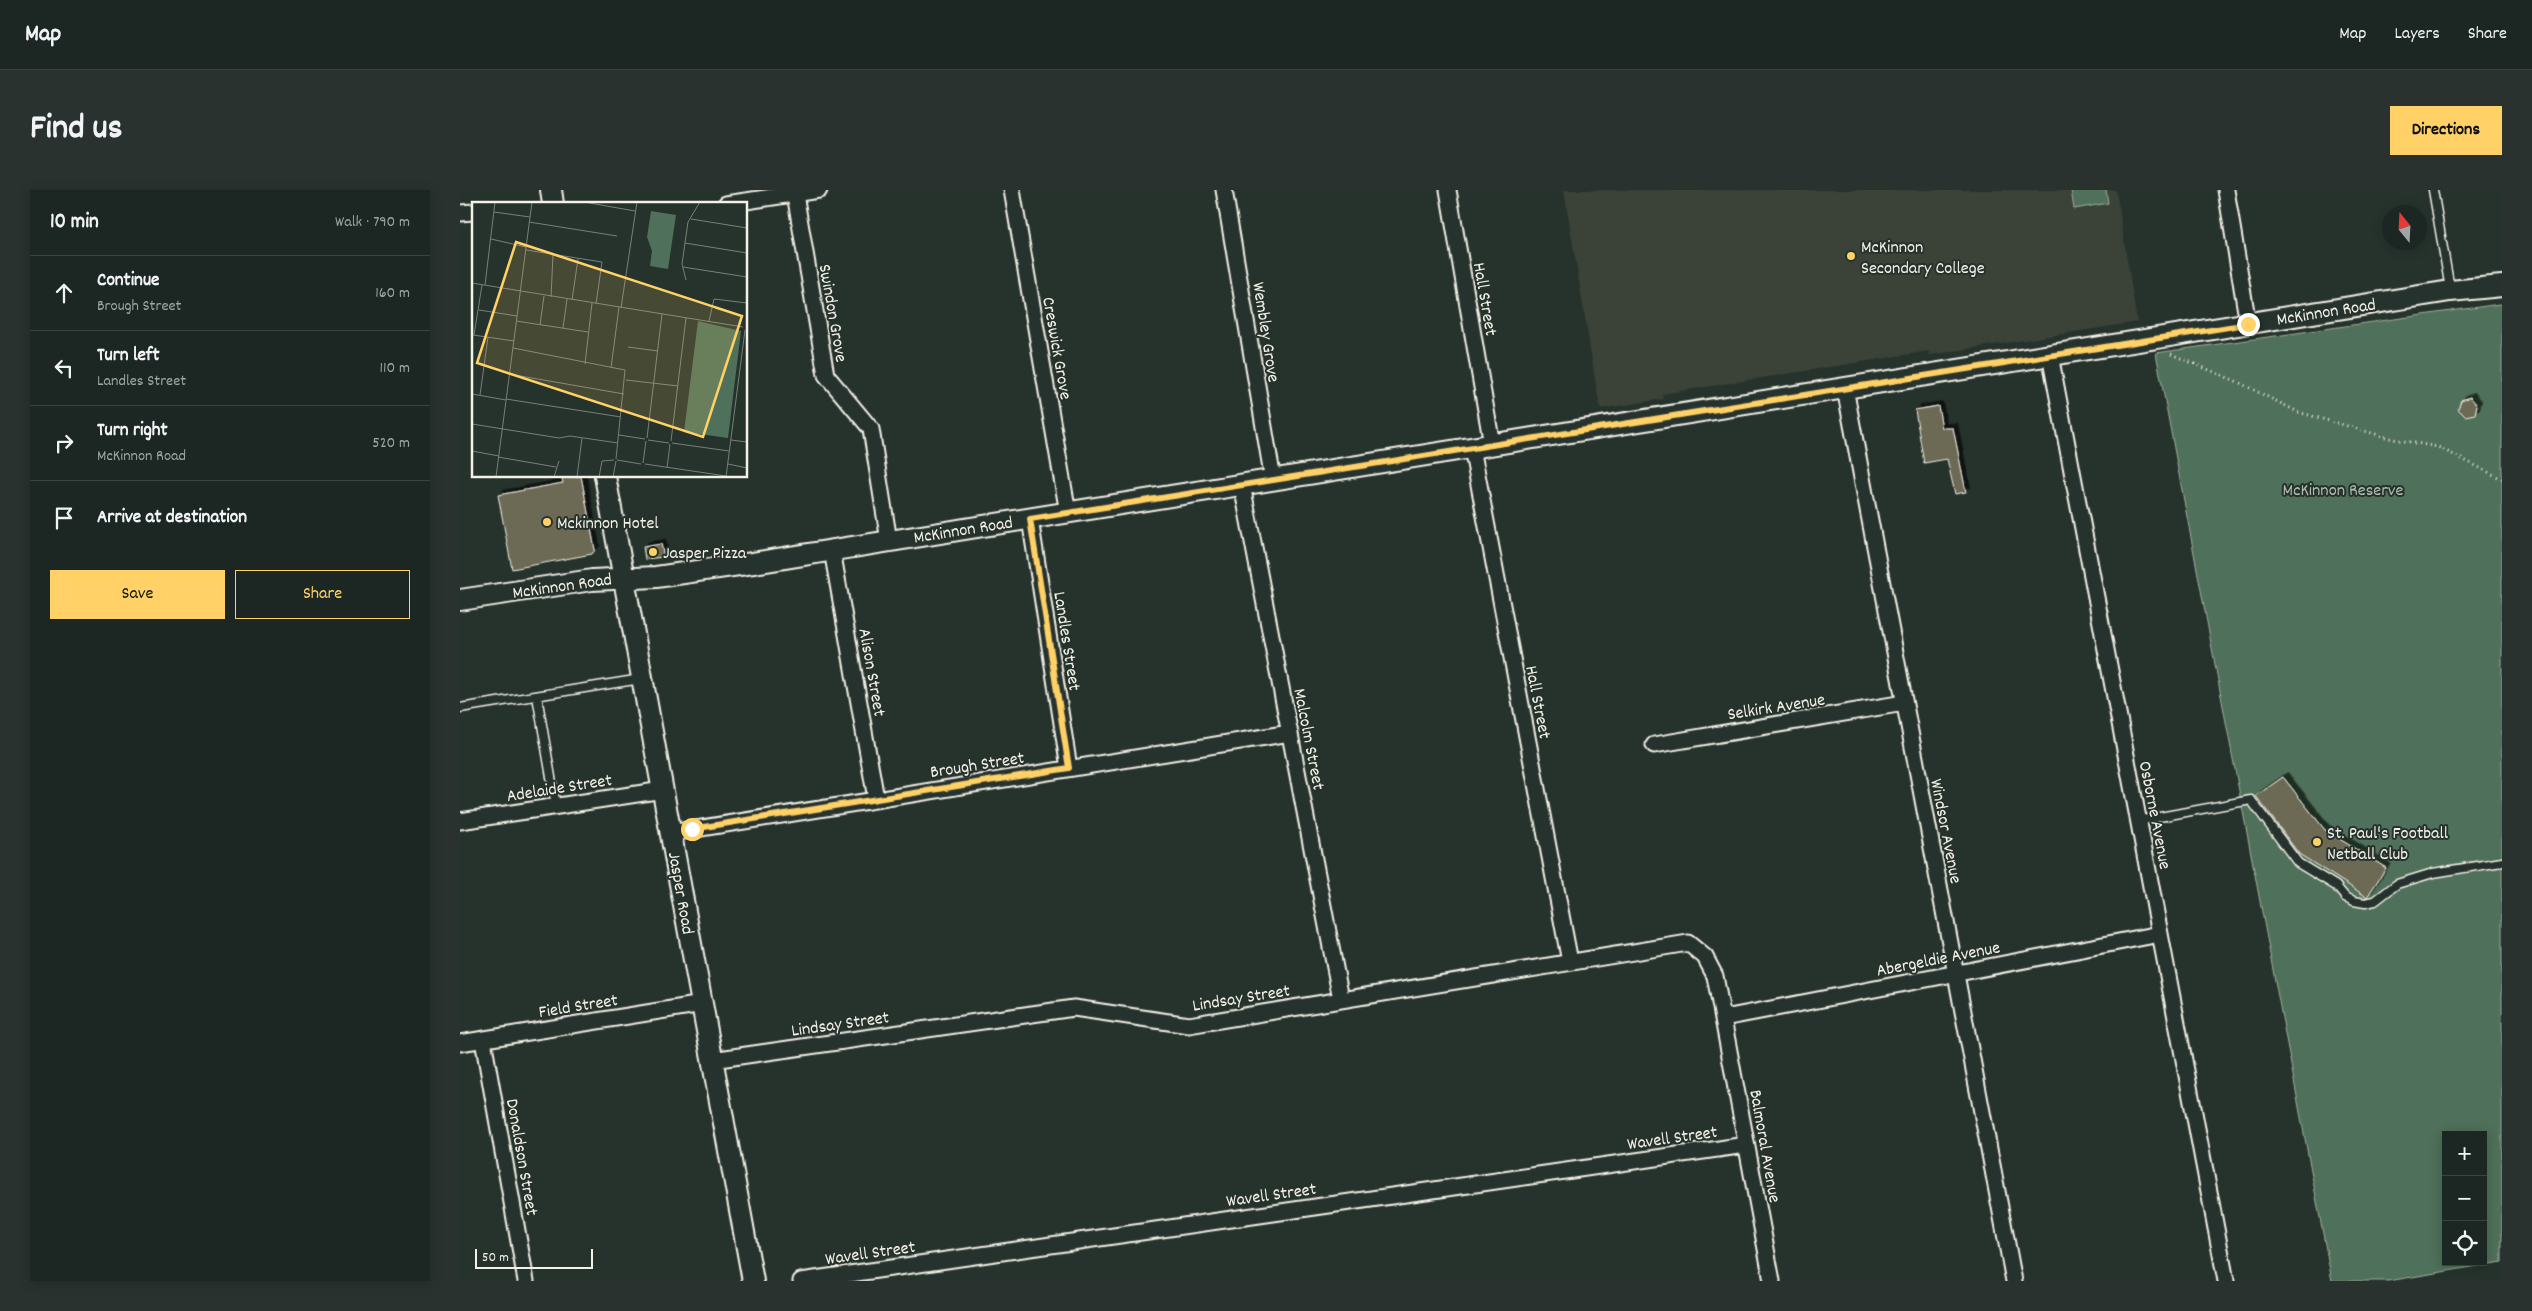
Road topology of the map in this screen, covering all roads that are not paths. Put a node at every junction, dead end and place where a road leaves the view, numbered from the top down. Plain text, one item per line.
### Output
1 (819, 190) edge
2 (1012, 190) edge
3 (1224, 190) edge
4 (1448, 190) edge
5 (2226, 190) edge
6 (2433, 190) edge
7 (795, 194) junction
8 (740, 202) edge
9 (2502, 286) edge
10 (2450, 291) junction
11 (2248, 324) junction
12 (2050, 355) junction
13 (1845, 388) junction
14 (1492, 445) junction
15 (1472, 448) junction
16 (605, 478) edge
17 (1273, 480) junction
18 (1242, 485) junction
19 (1068, 513) junction
20 (1030, 519) junction
21 (889, 541) junction
22 (832, 550) junction
23 (624, 577) junction
24 (460, 600) edge
25 (643, 679) junction
26 (538, 696) junction
27 (1904, 703) junction
28 (460, 708) edge
29 (1290, 733) junction
30 (1654, 745) dead end
31 (1069, 768) junction
32 (663, 790) junction
33 (876, 799) junction
34 (556, 806) junction
35 (460, 821) edge
36 (2138, 821) junction
37 (671, 833) junction
38 (2502, 862) edge
39 (2160, 934) junction
40 (1570, 962) junction
41 (1955, 974) junction
42 (1341, 999) junction
43 (702, 1004) junction
44 (1724, 1018) junction
45 (483, 1040) junction
46 (460, 1043) edge
47 (712, 1060) junction
48 (1746, 1145) junction
49 (526, 1281) edge
50 (753, 1281) edge
51 (801, 1281) edge
52 (1772, 1281) edge
53 (2014, 1281) edge
54 (2226, 1281) edge

1 - 7 street
2 - 19 street, Creswick Grove
3 - 17 street, Wembley Grove
4 - 14 street, Hall Street
5 - 11 street
6 - 10 lane
7 - 8 street
7 - 21 street, Swindon Grove
9 - 10 street, McKinnon Road
10 - 11 street, McKinnon Road
11 - 12 street, McKinnon Road
12 - 13 street, McKinnon Road
12 - 36 street, Osborne Avenue
13 - 14 street, McKinnon Road
13 - 27 street, Windsor Avenue
14 - 15 street, McKinnon Road
15 - 17 street, McKinnon Road
15 - 40 street, Hall Street
16 - 23 street, Jasper Road
17 - 18 street, McKinnon Road
18 - 19 street, McKinnon Road
18 - 29 street, Malcolm Street
19 - 20 street, McKinnon Road
20 - 21 street, McKinnon Road
20 - 31 street, Landles Street
21 - 22 street, McKinnon Road
22 - 23 street, McKinnon Road
22 - 33 street, Alison Street
23 - 24 street, McKinnon Road
23 - 25 street, Jasper Road
25 - 26 lane
25 - 32 street, Jasper Road
26 - 28 lane
26 - 34 lane
27 - 30 street, Selkirk Avenue
27 - 41 street, Windsor Avenue
29 - 31 street, Brough Street
29 - 42 street, Malcolm Street
31 - 33 street, Brough Street
32 - 34 street, Adelaide Street
32 - 37 street, Jasper Road
33 - 37 street, Brough Street
34 - 35 street, Adelaide Street
36 - 38 lane
36 - 39 street, Osborne Avenue
37 - 43 street, Jasper Road
39 - 41 street, Abergeldie Avenue
39 - 54 street, Osborne Avenue
40 - 42 street, Lindsay Street
40 - 44 street, Lindsay Street
41 - 44 street, Abergeldie Avenue
41 - 53 street, Windsor Avenue
42 - 47 street, Lindsay Street
43 - 45 street, Field Street
43 - 47 street, Jasper Road
44 - 48 street, Balmoral Avenue
45 - 46 street, Field Street
45 - 49 street, Donaldson Street
47 - 50 street, Jasper Road
48 - 51 street, Wavell Street
48 - 52 street, Balmoral Avenue

